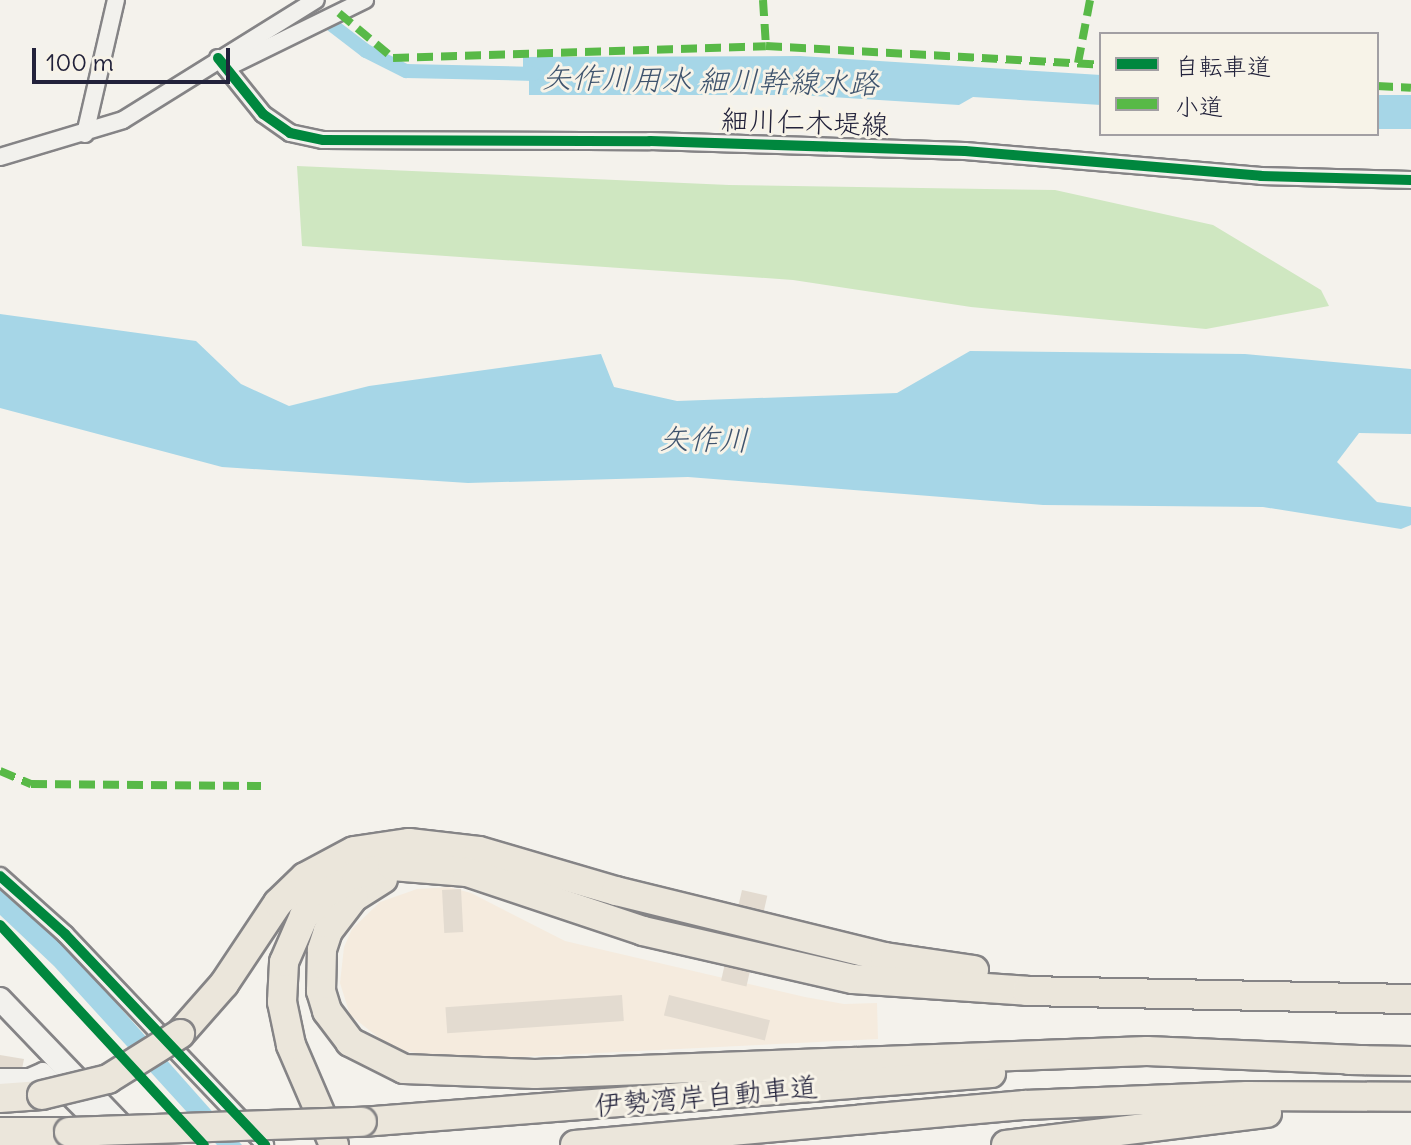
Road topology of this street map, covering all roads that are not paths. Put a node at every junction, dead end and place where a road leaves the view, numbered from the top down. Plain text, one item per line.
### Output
1 (116, 0) edge
2 (316, 0) edge
3 (365, 0) edge
4 (222, 63) junction
5 (85, 134) junction
6 (0, 157) edge
7 (1411, 180) edge
8 (389, 845) junction
9 (467, 872) junction
10 (0, 876) edge
11 (1411, 980) edge
12 (0, 999) edge
13 (1411, 999) edge
14 (1365, 1060) junction
15 (1411, 1061) edge
16 (0, 1077) edge
17 (1411, 1097) edge
18 (0, 1098) edge
19 (1411, 1103) edge
20 (0, 1132) edge
21 (117, 1145) edge
22 (140, 1145) edge
23 (265, 1145) edge
24 (312, 1145) edge
25 (334, 1145) edge
26 (575, 1145) edge
27 (1006, 1145) edge

1 - 5 street
2 - 4 street
3 - 4 street
4 - 5 street
4 - 7 street, 細川仁木堤線
5 - 6 street
8 - 11 highway
8 - 18 highway, bridge
8 - 24 highway
9 - 13 highway
9 - 14 highway
9 - 25 highway
10 - 23 street
12 - 22 street
14 - 15 highway, 伊勢湾岸自動車道
14 - 20 highway, 伊勢湾岸自動車道, bridge
16 - 21 street
17 - 26 highway, 伊勢湾岸自動車道
19 - 27 highway

